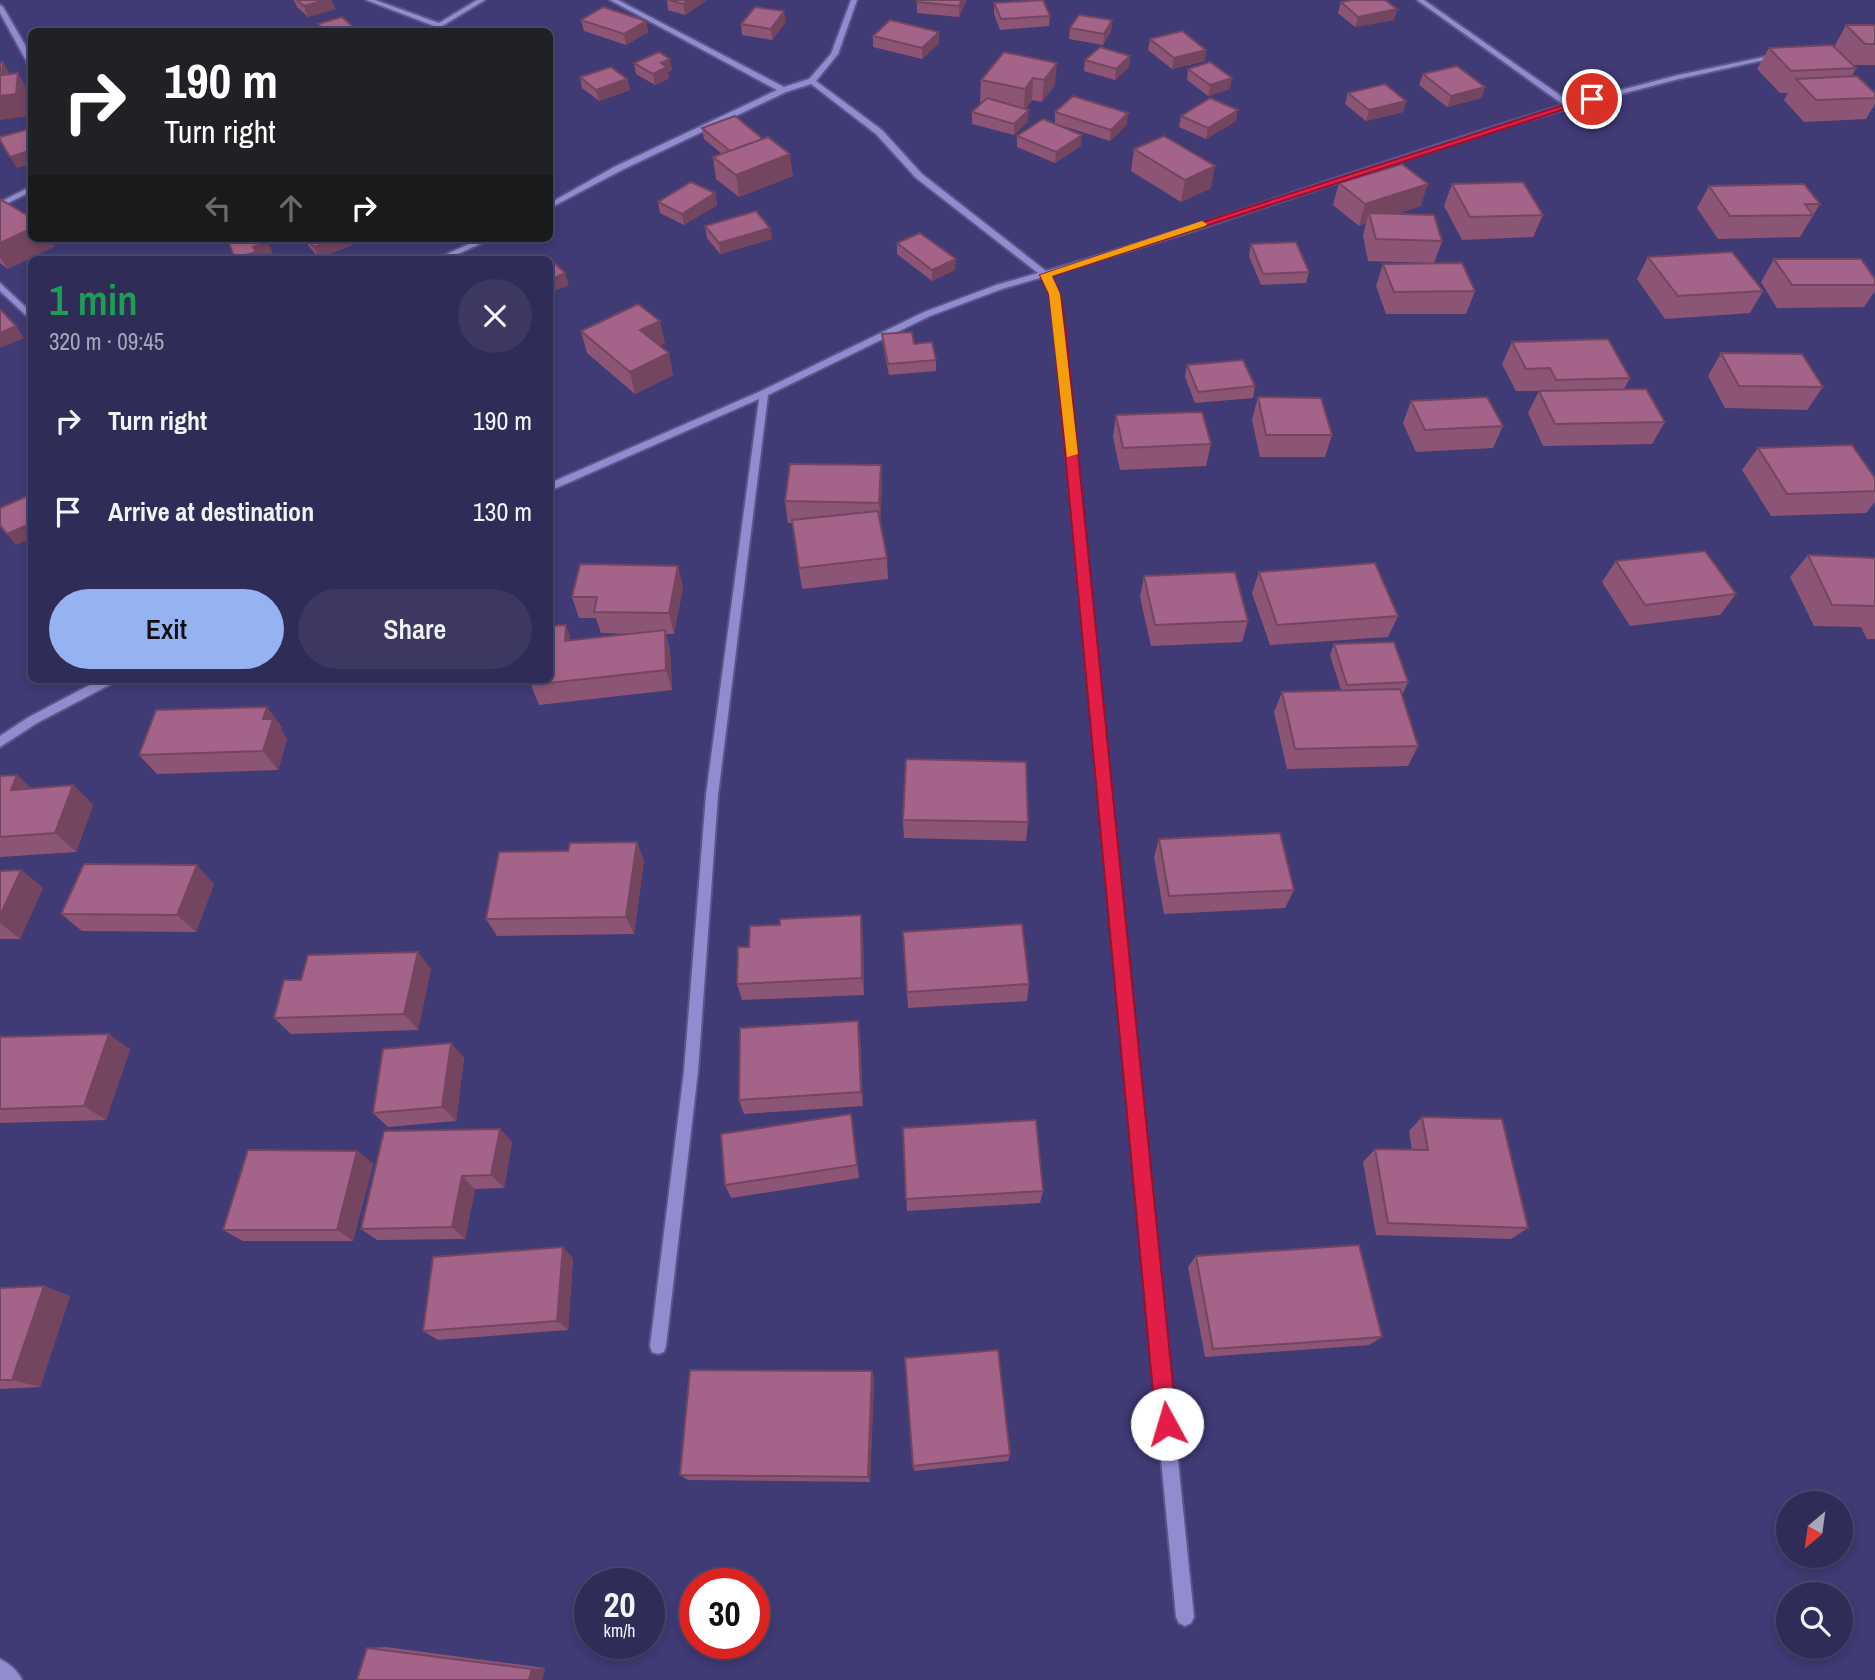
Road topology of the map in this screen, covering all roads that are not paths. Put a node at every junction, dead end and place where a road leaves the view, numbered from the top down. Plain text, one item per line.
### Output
1 (369, 0) edge
2 (482, 0) edge
3 (613, 0) edge
4 (854, 0) edge
5 (1420, 0) edge
6 (0, 7) edge
7 (440, 26) junction
8 (437, 28) edge
9 (1791, 53) edge
10 (28, 57) edge
11 (812, 81) junction
12 (783, 90) junction
13 (1569, 105) junction
14 (28, 190) edge
15 (553, 204) edge
16 (0, 205) edge
17 (480, 242) edge
18 (447, 256) edge
19 (1046, 275) junction
20 (0, 286) edge
21 (28, 314) edge
22 (764, 393) junction
23 (553, 486) edge
24 (103, 683) edge
25 (0, 742) edge
26 (658, 1346) dead end
27 (1185, 1617) dead end
28 (0, 1668) edge
29 (13, 1680) edge

1 - 7 street
2 - 7 street
3 - 12 street
4 - 11 street
5 - 13 street
6 - 10 street
7 - 8 street
9 - 13 street
11 - 12 street
11 - 19 street
12 - 15 street
13 - 19 street
14 - 16 street
17 - 18 street
19 - 22 street
19 - 27 street
20 - 21 street
22 - 23 street
22 - 26 street
24 - 25 street
28 - 29 street

